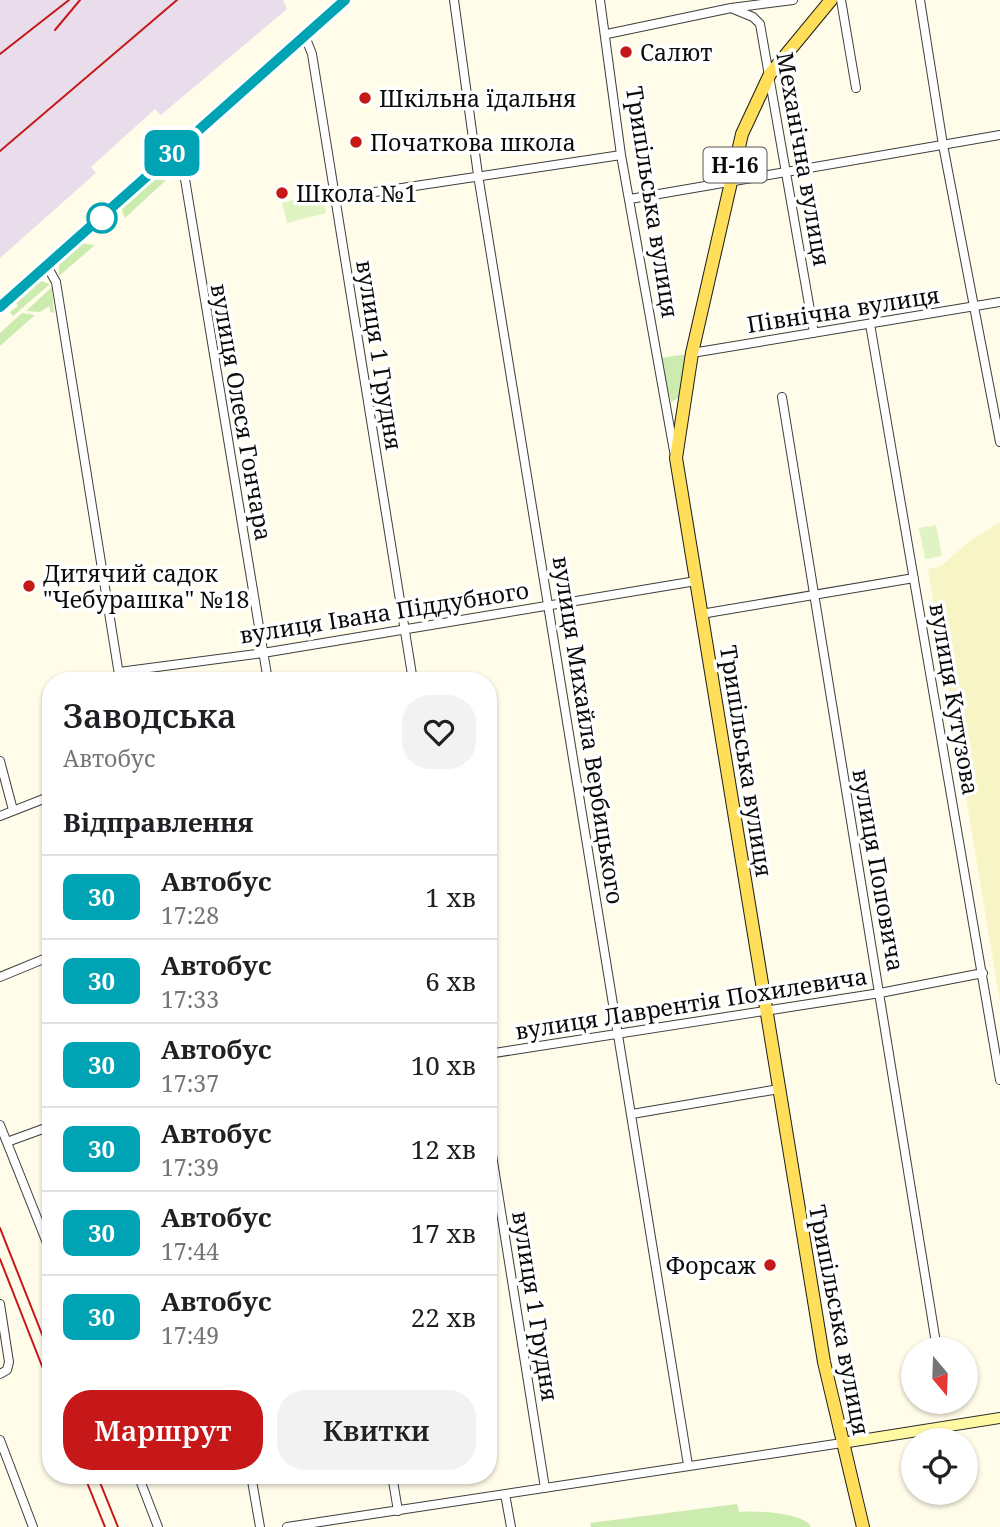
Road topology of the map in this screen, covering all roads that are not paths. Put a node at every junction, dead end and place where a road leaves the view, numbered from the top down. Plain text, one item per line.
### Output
1 (345, 0) edge
2 (454, 0) edge
3 (600, 0) edge
4 (793, 0) edge
5 (831, 0) edge
6 (841, 0) edge
7 (920, 0) edge
8 (731, 8) junction
9 (607, 34) junction
10 (305, 36) junction
11 (770, 74) junction
12 (856, 88) dead end
13 (1000, 135) edge
14 (943, 145) junction
15 (175, 151) junction
16 (621, 155) junction
17 (788, 172) junction
18 (478, 175) junction
19 (731, 181) junction
20 (335, 198) junction
21 (630, 199) junction
22 (47, 266) junction
23 (1000, 302) edge
24 (0, 307) edge
25 (973, 307) junction
26 (870, 324) junction
27 (814, 333) junction
28 (692, 353) junction
29 (782, 397) dead end
30 (1000, 442) edge
31 (676, 458) junction
32 (914, 578) junction
33 (696, 581) junction
34 (813, 594) junction
35 (550, 604) junction
36 (701, 614) junction
37 (405, 629) junction
38 (263, 653) junction
39 (118, 672) edge
40 (149, 672) edge
41 (266, 672) edge
42 (412, 672) edge
43 (0, 761) edge
44 (42, 799) edge
45 (13, 810) junction
46 (0, 816) edge
47 (42, 960) edge
48 (983, 973) junction
49 (0, 976) edge
50 (880, 993) junction
51 (767, 1012) junction
52 (618, 1034) junction
53 (497, 1053) edge
54 (1000, 1080) edge
55 (779, 1089) junction
56 (632, 1114) junction
57 (0, 1125) edge
58 (42, 1129) edge
59 (7, 1142) junction
60 (497, 1187) edge
61 (42, 1230) edge
62 (0, 1304) edge
63 (935, 1337) edge
64 (0, 1374) edge
65 (1000, 1418) edge
66 (0, 1440) edge
67 (842, 1443) junction
68 (688, 1465) junction
69 (142, 1484) edge
70 (253, 1484) edge
71 (394, 1484) edge
72 (545, 1488) junction
73 (505, 1494) junction
74 (398, 1511) junction
75 (33, 1527) edge
76 (159, 1527) edge
77 (260, 1527) edge
78 (288, 1527) edge
79 (511, 1527) edge
80 (863, 1527) edge

1 - 10 main road
2 - 18 street, вулиця Михайла Вербицького
3 - 9 street, Трипільська вулиця
4 - 8 street
5 - 11 main road, Н-16
6 - 12 street
7 - 14 street
8 - 9 street
8 - 11 street, Механічна вулиця
9 - 16 street, Трипільська вулиця
10 - 15 main road
10 - 20 street, вулиця 1 Грудня
11 - 17 street, Механічна вулиця
11 - 19 main road, Н-16
13 - 14 street
14 - 17 street
14 - 25 street
15 - 22 main road
15 - 38 street, вулиця Олеся Гончара
16 - 18 street
16 - 21 street, Трипільська вулиця
17 - 19 street
17 - 27 street, Механічна вулиця
18 - 20 street
18 - 35 street, вулиця Михайла Вербицького
19 - 21 street
19 - 28 main road, Н-16
20 - 37 street, вулиця 1 Грудня
21 - 31 street, Трипільська вулиця
22 - 24 main road
22 - 39 street
23 - 25 street, Північна вулиця
25 - 26 street, Північна вулиця
25 - 30 street
26 - 27 street, Північна вулиця
26 - 32 street, вулиця Кутузова
27 - 28 street, Північна вулиця
28 - 31 main road
29 - 34 street, вулиця Поповича
31 - 33 main road, Трипільська вулиця
32 - 34 street
32 - 48 street, вулиця Кутузова
33 - 35 street, вулиця Івана Піддубного
33 - 36 main road, Трипільська вулиця
34 - 36 street
34 - 50 street, вулиця Поповича
35 - 37 street, вулиця Івана Піддубного
35 - 52 street, вулиця Михайла Вербицького
36 - 51 main road, Трипільська вулиця
37 - 38 street, вулиця Івана Піддубного
37 - 42 street, вулиця 1 Грудня
38 - 40 street, вулиця Івана Піддубного
38 - 41 street, вулиця Олеся Гончара
43 - 45 street
44 - 45 street
45 - 46 street
47 - 49 street
48 - 50 street, вулиця Лаврентія Похилевича
48 - 54 street, вулиця Кутузова
50 - 51 street, вулиця Лаврентія Похилевича
50 - 63 street, вулиця Поповича
51 - 52 street, вулиця Лаврентія Похилевича
51 - 55 main road, Трипільська вулиця
52 - 53 street, вулиця Лаврентія Похилевича
52 - 56 street, вулиця Михайла Вербицького
55 - 56 street
55 - 67 main road, Трипільська вулиця
56 - 68 street, вулиця Михайла Вербицького
57 - 59 street
58 - 59 street
59 - 61 street
60 - 72 street, вулиця 1 Грудня
62 - 64 street
65 - 67 street
66 - 75 street
67 - 68 street
67 - 80 main road, Трипільська вулиця
68 - 72 street
69 - 76 street
70 - 77 street
71 - 74 street
72 - 73 street
73 - 74 street
73 - 79 street
74 - 78 street

